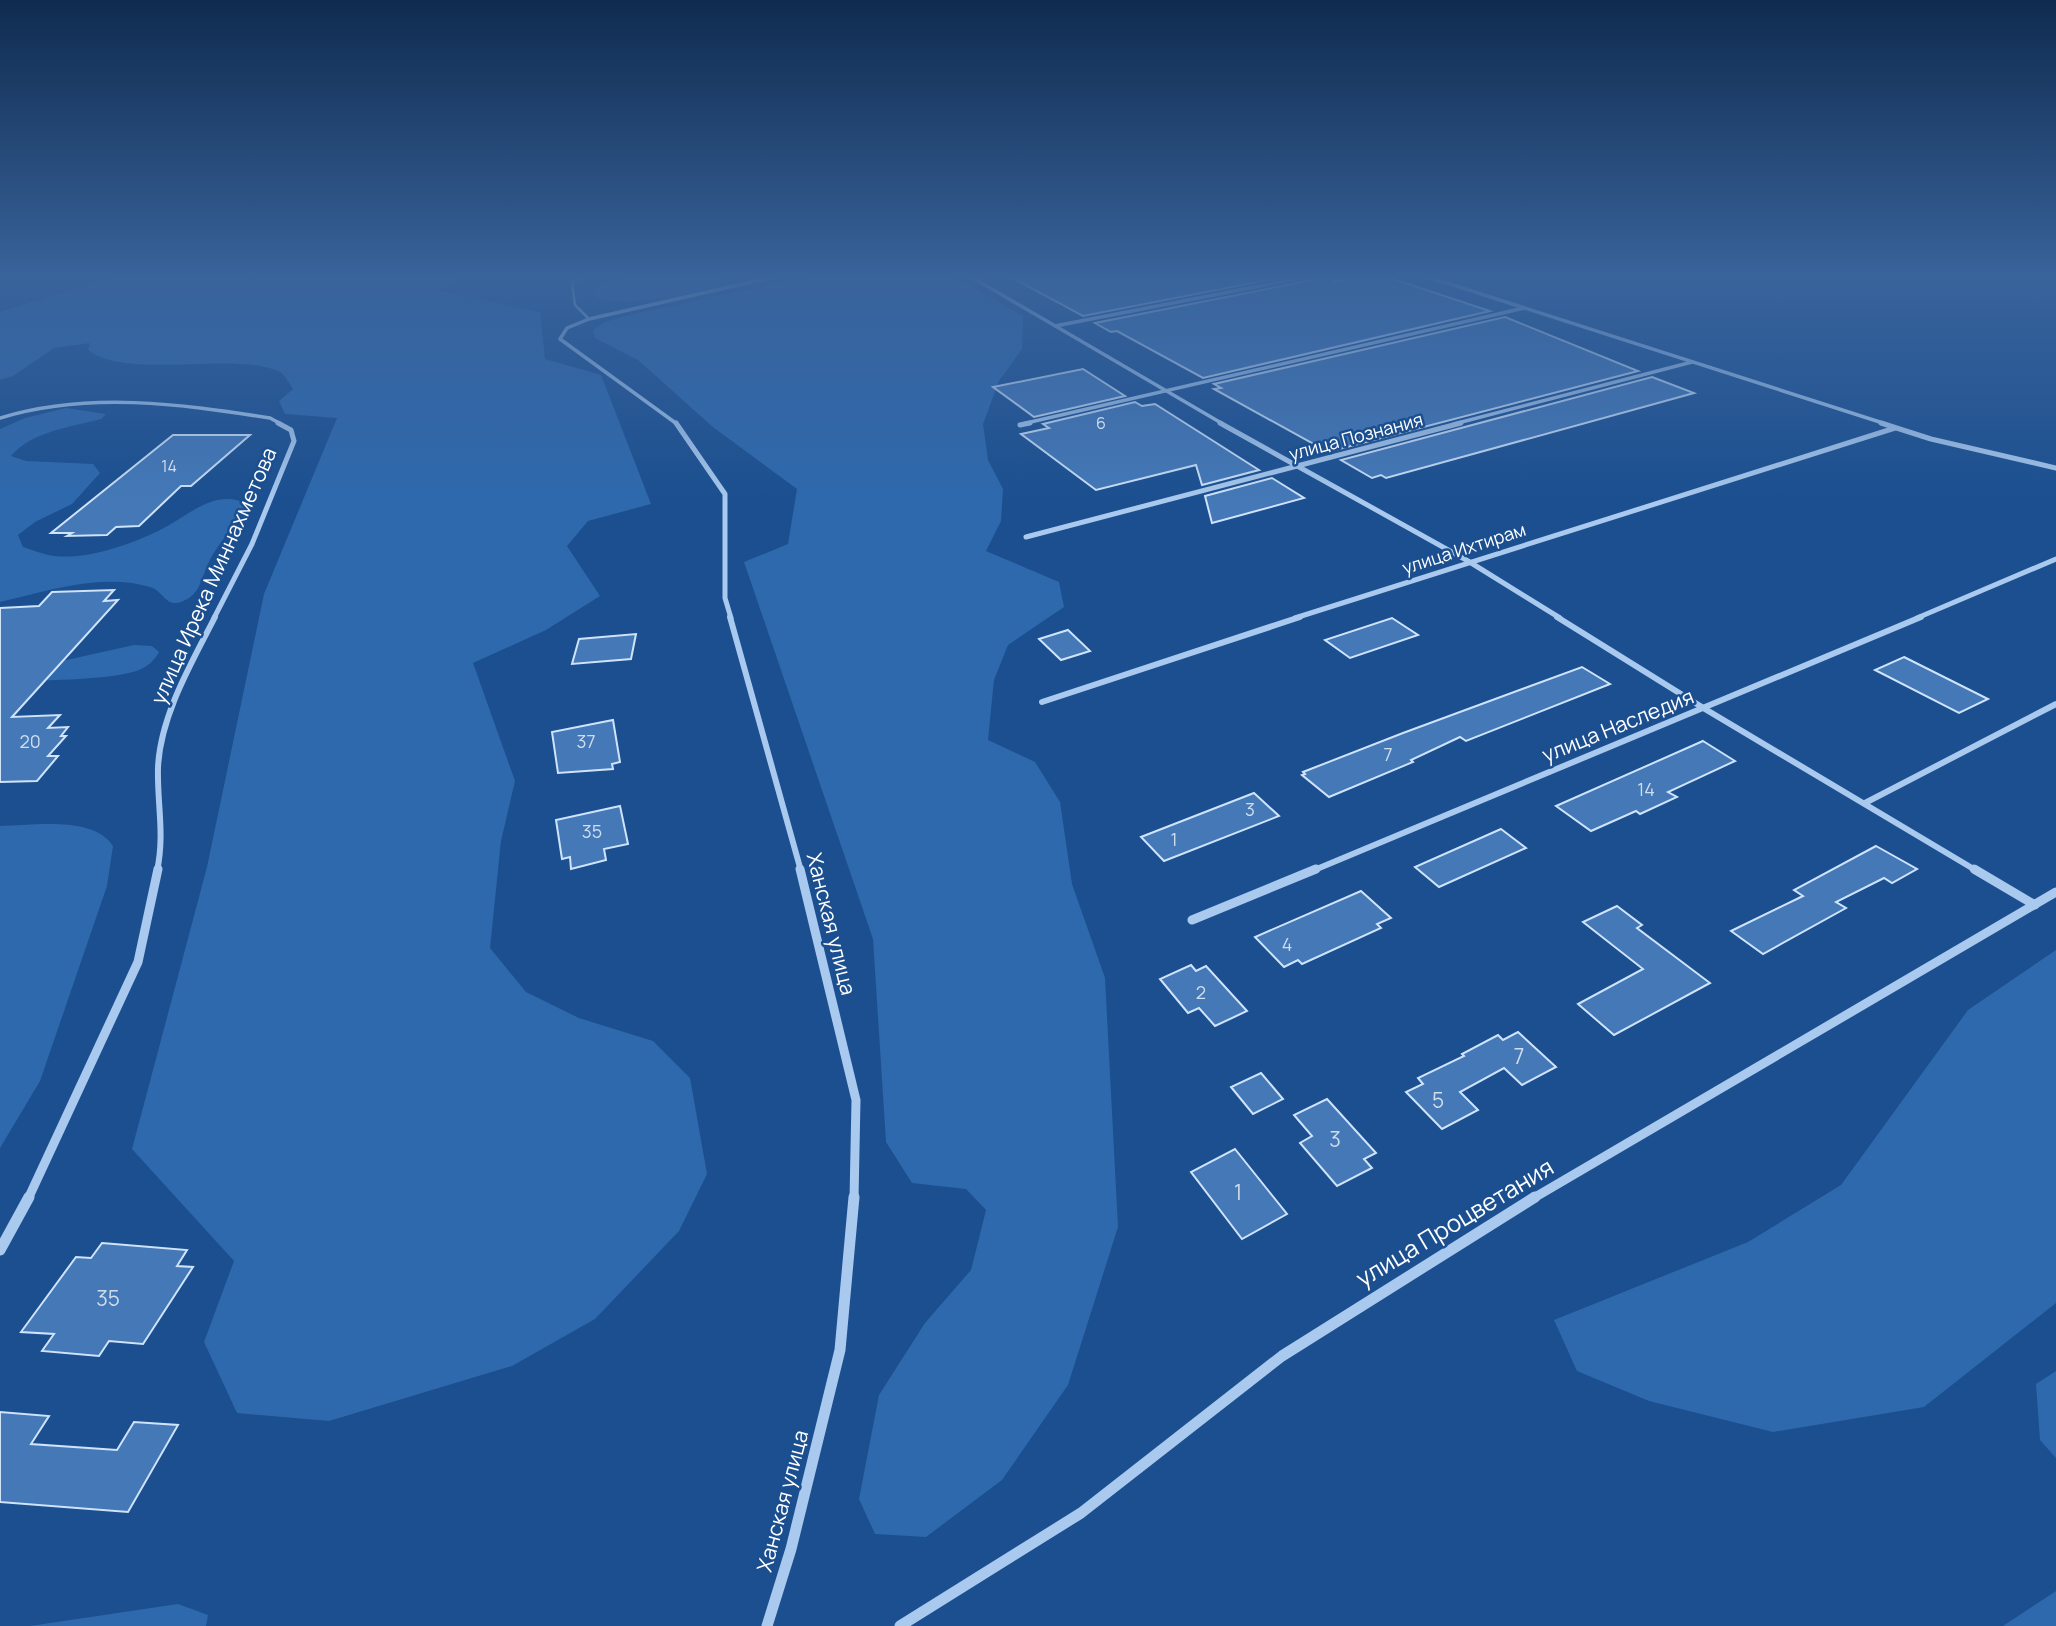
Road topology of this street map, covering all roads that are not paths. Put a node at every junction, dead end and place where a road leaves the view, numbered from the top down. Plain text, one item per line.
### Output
1 (576, 351) edge
2 (1095, 351) edge
3 (1337, 351) edge
4 (1657, 351) edge
5 (1692, 362) junction
6 (1162, 391) junction
7 (0, 418) edge
8 (1020, 425) dead end
9 (1895, 428) junction
10 (1294, 467) junction
11 (2056, 468) edge
12 (1026, 537) dead end
13 (2056, 559) edge
14 (1468, 561) junction
15 (1042, 702) dead end
16 (2056, 704) edge
17 (1705, 709) junction
18 (1865, 803) junction
19 (2056, 892) edge
20 (2035, 905) junction
21 (1192, 920) dead end
22 (0, 1250) edge
23 (767, 1626) edge
24 (900, 1626) edge

1 - 23 street, Ханская улица
2 - 6 street
3 - 6 street
4 - 5 street
5 - 9 street
5 - 10 street, улица Познания
6 - 8 street
6 - 10 street
7 - 22 street, улица Ирека Миннахметова
9 - 11 street
9 - 14 street, улица Ихтирам
10 - 12 street, улица Познания
10 - 14 street
13 - 17 street, улица Наследия
14 - 15 street, улица Ихтирам
14 - 17 street
16 - 18 street
17 - 18 street
17 - 21 street, улица Наследия
18 - 20 street
19 - 20 street, улица Процветания
20 - 24 street, улица Процветания

